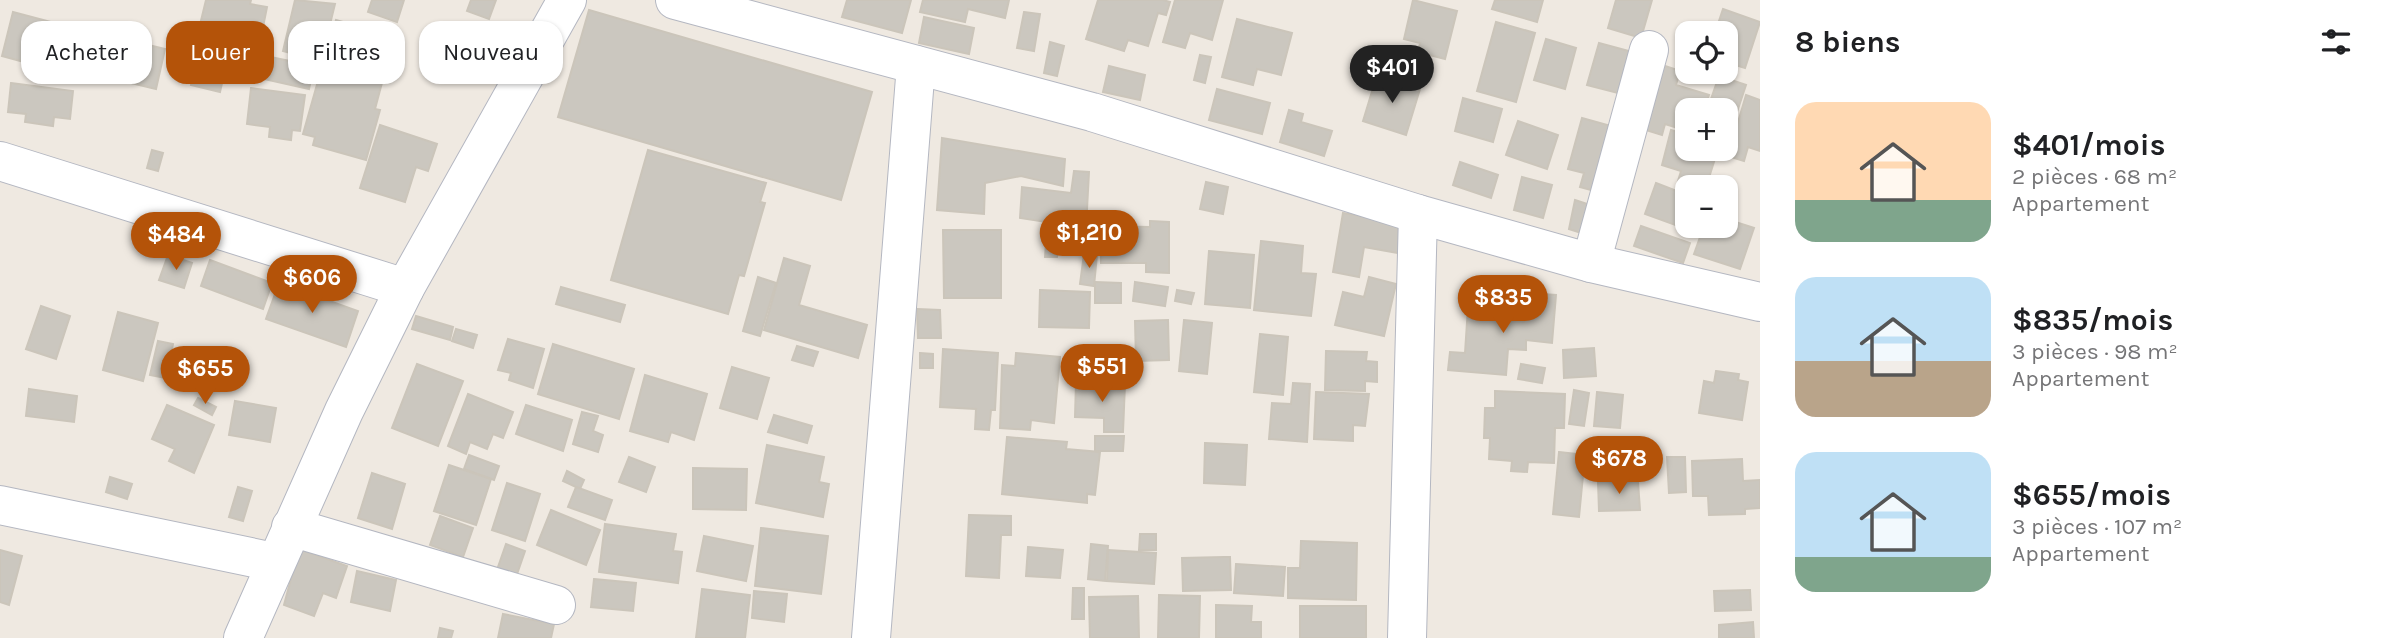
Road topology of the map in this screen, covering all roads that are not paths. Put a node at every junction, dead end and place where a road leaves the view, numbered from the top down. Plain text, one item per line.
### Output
1 (567, 0) edge
2 (675, 0) edge
3 (1648, 50) dead end
4 (916, 65) junction
5 (0, 161) edge
6 (1418, 214) junction
7 (1591, 263) junction
8 (405, 288) junction
9 (1760, 302) edge
10 (0, 505) edge
11 (291, 527) junction
12 (274, 562) junction
13 (556, 605) dead end
14 (243, 638) edge
15 (871, 638) edge
16 (1407, 638) edge

1 - 8 street
2 - 4 street
3 - 7 street
4 - 6 street
4 - 15 street
5 - 8 street
6 - 7 street
6 - 16 street
7 - 9 street
8 - 11 street
10 - 12 street
11 - 12 street
11 - 13 street
12 - 14 street

